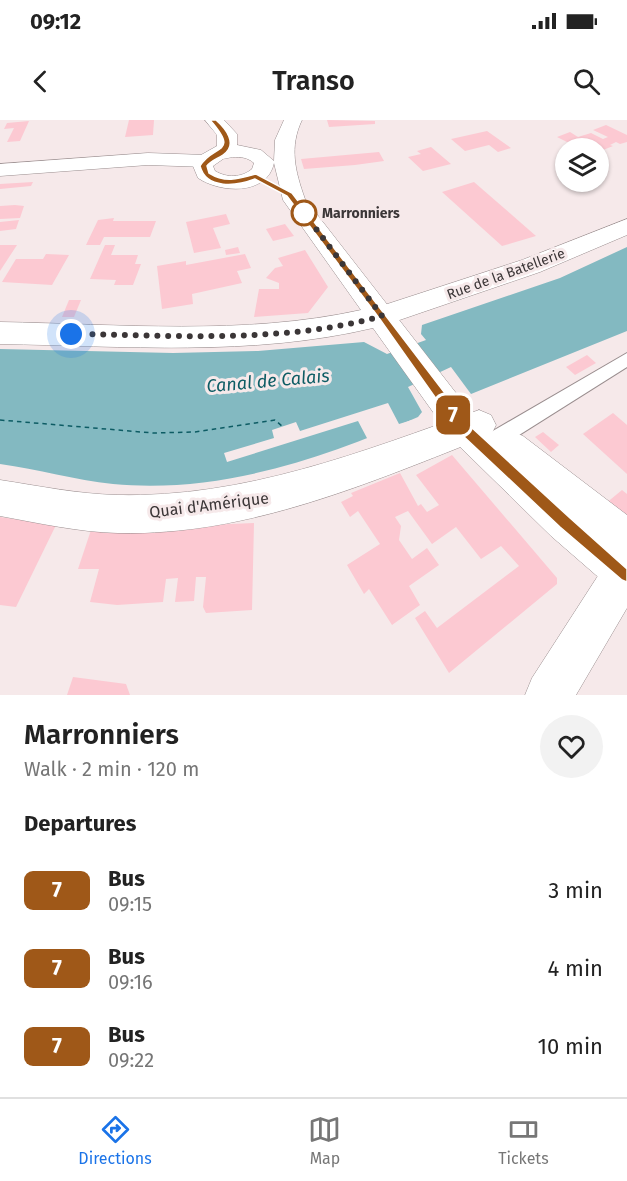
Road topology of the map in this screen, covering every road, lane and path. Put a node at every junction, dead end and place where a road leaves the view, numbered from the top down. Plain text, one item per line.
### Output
1 (214, 120) edge
2 (291, 123) edge
3 (214, 157) junction
4 (260, 169) junction
5 (0, 170) edge
6 (294, 200) junction
7 (627, 226) edge
8 (388, 325) junction
9 (0, 333) edge
10 (627, 359) edge
11 (481, 431) junction
12 (0, 498) edge
13 (626, 564) edge
14 (549, 695) edge

1 - 3 street
2 - 4 street
2 - 6 street
3 - 4 street
3 - 4 street
3 - 5 street
4 - 6 street
6 - 8 street
7 - 8 street, Rue de la Batellerie
8 - 9 street, Rue de la Batellerie
8 - 11 street
10 - 11 lane
11 - 12 street, Quai d'Amérique
11 - 13 street
13 - 14 street

